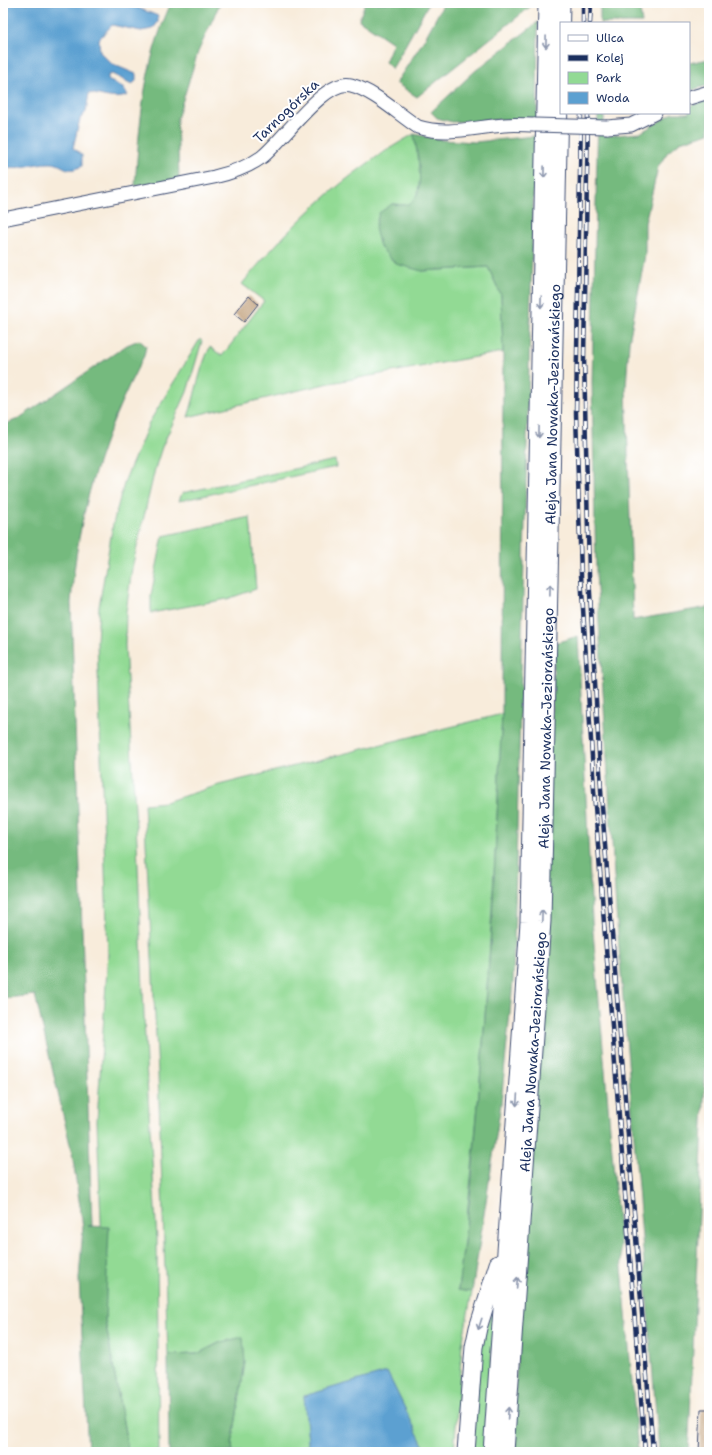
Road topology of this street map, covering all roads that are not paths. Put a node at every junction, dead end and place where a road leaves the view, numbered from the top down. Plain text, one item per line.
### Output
1 (547, 3) edge
2 (561, 3) edge
3 (561, 22) edge
4 (560, 51) edge
5 (709, 92) edge
6 (690, 98) edge
7 (653, 114) edge
8 (3, 219) edge
9 (508, 1233) junction
10 (466, 1452) edge
11 (492, 1452) edge
12 (505, 1452) edge

1 -> 9 main road, Aleja Jana Nowaka-Jeziorańskiego
3 -> 2 main road, Aleja Jana Nowaka-Jeziorańskiego
12 -> 4 main road, Aleja Jana Nowaka-Jeziorańskiego
5 - 6 street
7 - 8 street, Tarnogórska, bridge
9 -> 10 main road
9 - 11 main road, Aleja Jana Nowaka-Jeziorańskiego

